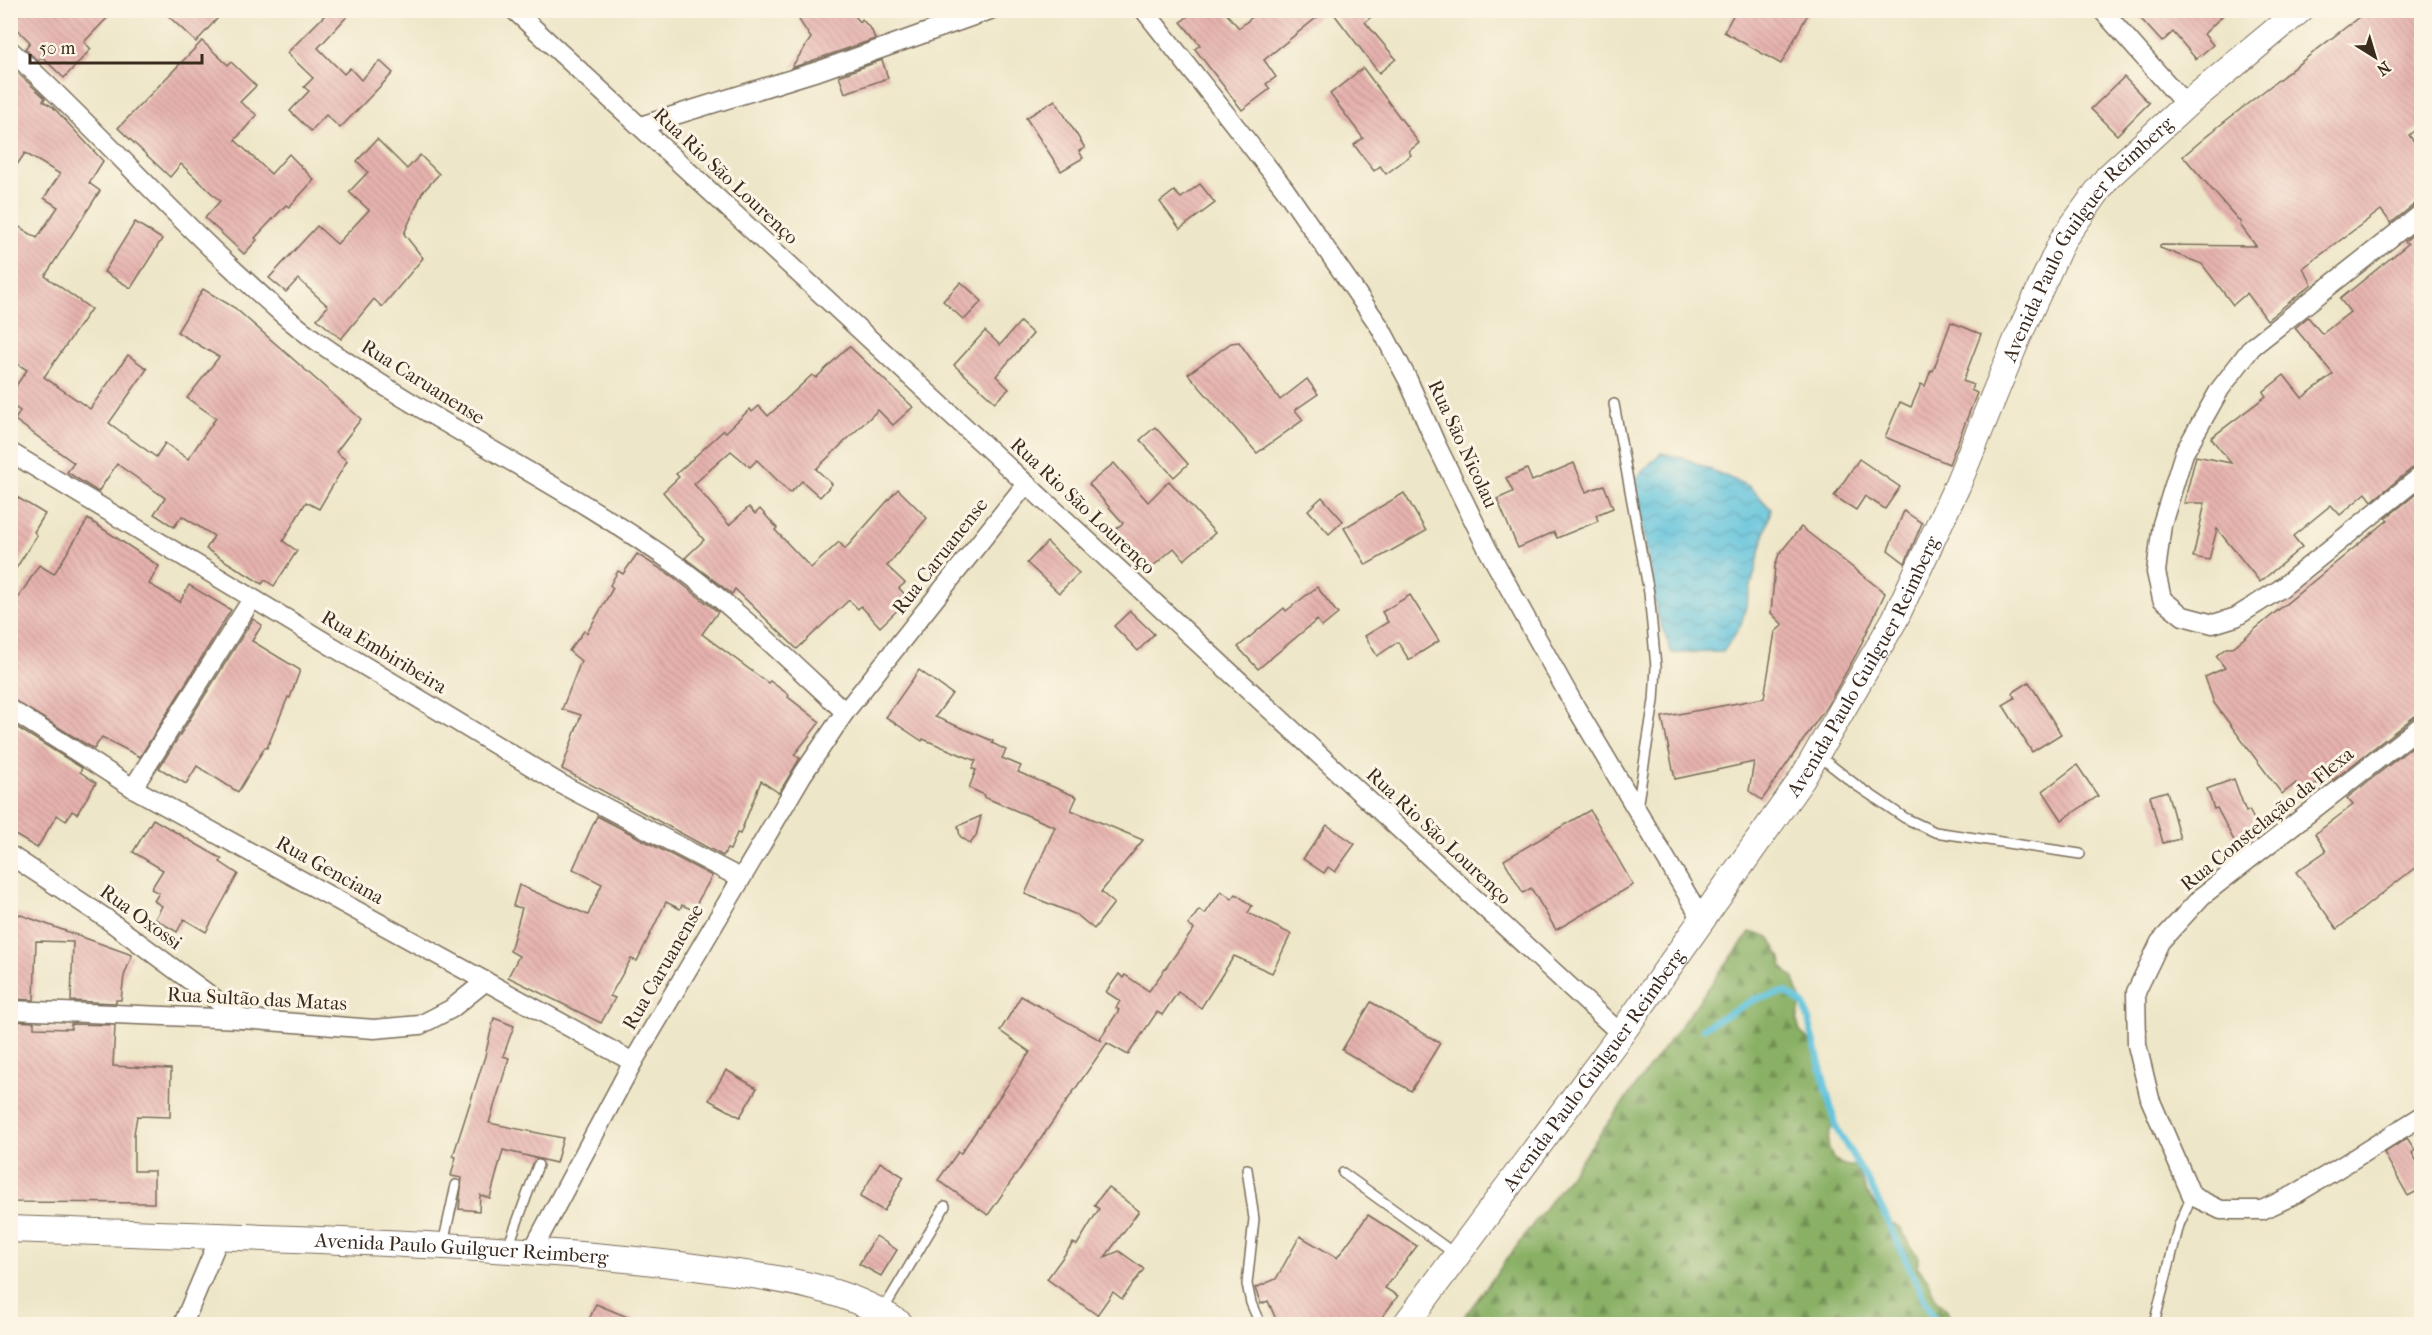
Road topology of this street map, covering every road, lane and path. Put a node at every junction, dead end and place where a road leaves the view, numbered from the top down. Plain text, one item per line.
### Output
1 (514, 10) edge
2 (990, 10) edge
3 (1144, 10) edge
4 (2102, 10) edge
5 (2300, 10) edge
6 (10, 50) edge
7 (2186, 105) junction
8 (640, 126) junction
9 (2421, 213) edge
10 (1614, 404) dead end
11 (10, 452) edge
12 (2421, 475) edge
13 (1026, 484) junction
14 (252, 599) junction
15 (10, 710) edge
16 (845, 712) junction
17 (2421, 725) edge
18 (1817, 754) junction
19 (133, 788) junction
20 (1637, 810) junction
21 (2080, 854) dead end
22 (10, 855) edge
23 (740, 878) junction
24 (1703, 921) junction
25 (486, 981) junction
26 (10, 1010) edge
27 (242, 1019) junction
28 (1621, 1034) junction
29 (633, 1062) junction
30 (2421, 1116) edge
31 (538, 1164) dead end
32 (1247, 1169) dead end
33 (1343, 1173) dead end
34 (456, 1185) dead end
35 (2192, 1196) junction
36 (945, 1206) dead end
37 (10, 1229) edge
38 (220, 1236) junction
39 (442, 1246) junction
40 (520, 1250) junction
41 (1457, 1256) junction
42 (891, 1319) edge
43 (183, 1324) edge
44 (1260, 1324) edge
45 (1406, 1324) edge
46 (2154, 1324) edge

1 - 8 street, Rua Rio São Lourenço
2 - 8 street
3 - 20 street, Rua São Nicolau
4 - 7 street
5 - 7 main road, Avenida Paulo Guilguer Reimberg
6 - 16 street, Rua Caruanense
7 - 18 main road, Avenida Paulo Guilguer Reimberg
8 - 13 street, Rua Rio São Lourenço
9 - 12 street
10 - 20 lane
11 - 14 street, Rua Embiribeira
13 - 16 street, Rua Caruanense
13 - 28 street, Rua Rio São Lourenço
14 - 19 street
14 - 23 street, Rua Embiribeira
15 - 19 street, Rua Genciana
16 - 23 street, Rua Caruanense
17 - 35 street, Rua Constelação da Flexa
18 - 21 lane
18 - 24 main road, Avenida Paulo Guilguer Reimberg
19 - 25 street, Rua Genciana
20 - 24 street, Rua São Nicolau
22 - 27 street, Rua Oxossi
23 - 29 street, Rua Caruanense
24 - 28 main road, Avenida Paulo Guilguer Reimberg
25 - 27 street, Rua Sultão das Matas
25 - 29 street, Rua Genciana
26 - 27 street, Rua Sultão das Matas
28 - 41 main road, Avenida Paulo Guilguer Reimberg
29 - 40 street, Rua Caruanense
30 - 35 street
31 - 40 lane
32 - 44 lane
33 - 41 lane
34 - 39 lane
35 - 46 lane
36 - 42 lane
37 - 38 main road, Avenida Paulo Guilguer Reimberg
38 - 39 main road, Avenida Paulo Guilguer Reimberg
38 - 43 street
39 - 40 main road, Avenida Paulo Guilguer Reimberg
40 - 42 main road, Avenida Paulo Guilguer Reimberg
41 - 45 main road, Avenida Paulo Guilguer Reimberg

